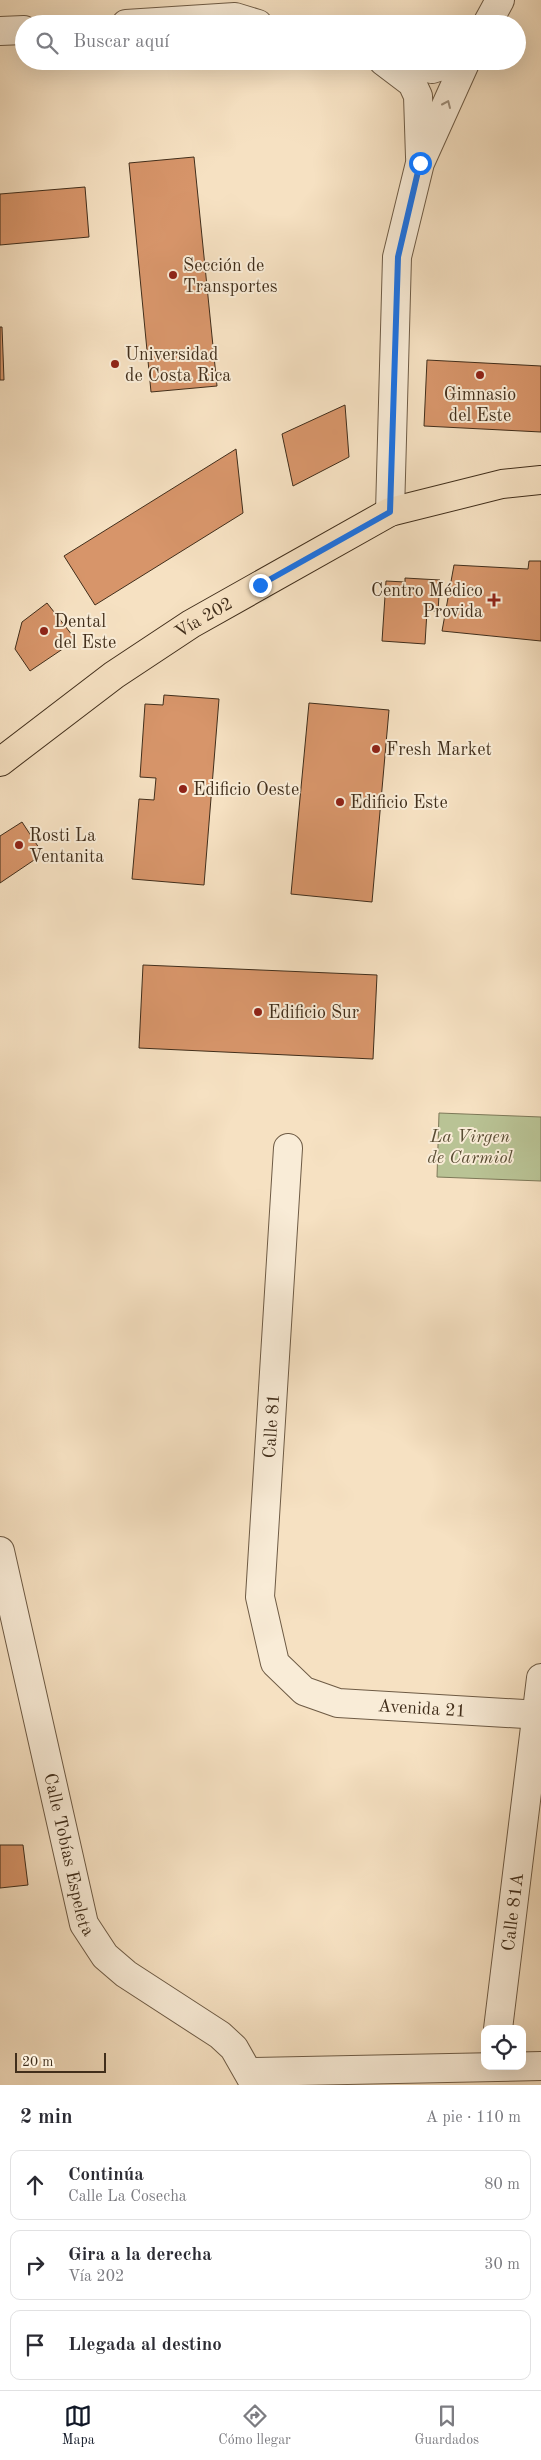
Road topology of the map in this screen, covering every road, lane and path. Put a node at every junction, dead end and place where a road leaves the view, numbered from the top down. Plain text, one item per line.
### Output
1 (500, 0) edge
2 (492, 15) edge
3 (15, 30) edge
4 (0, 31) edge
5 (395, 70) edge
6 (462, 70) edge
7 (420, 163) junction
8 (541, 480) edge
9 (390, 512) junction
10 (0, 762) edge
11 (288, 1148) dead end
12 (0, 1551) edge
13 (541, 1678) edge
14 (304, 1691) joint
15 (539, 1715) edge
16 (499, 2025) edge
17 (541, 2066) edge
18 (495, 2073) edge
19 (252, 2078) edge

1 - 2 street
3 - 4 street
5 - 7 street
7 -> 6 street
7 - 9 street
8 - 9 main road, Vía 202
9 - 10 main road, Vía 202
11 - 14 street, Calle 81
12 - 19 street, Calle Tobías Espeleta
13 - 15 street, Calle 81A
14 - 15 street, Avenida 21
15 - 16 street, Calle 81A
17 - 18 street
18 - 19 street

